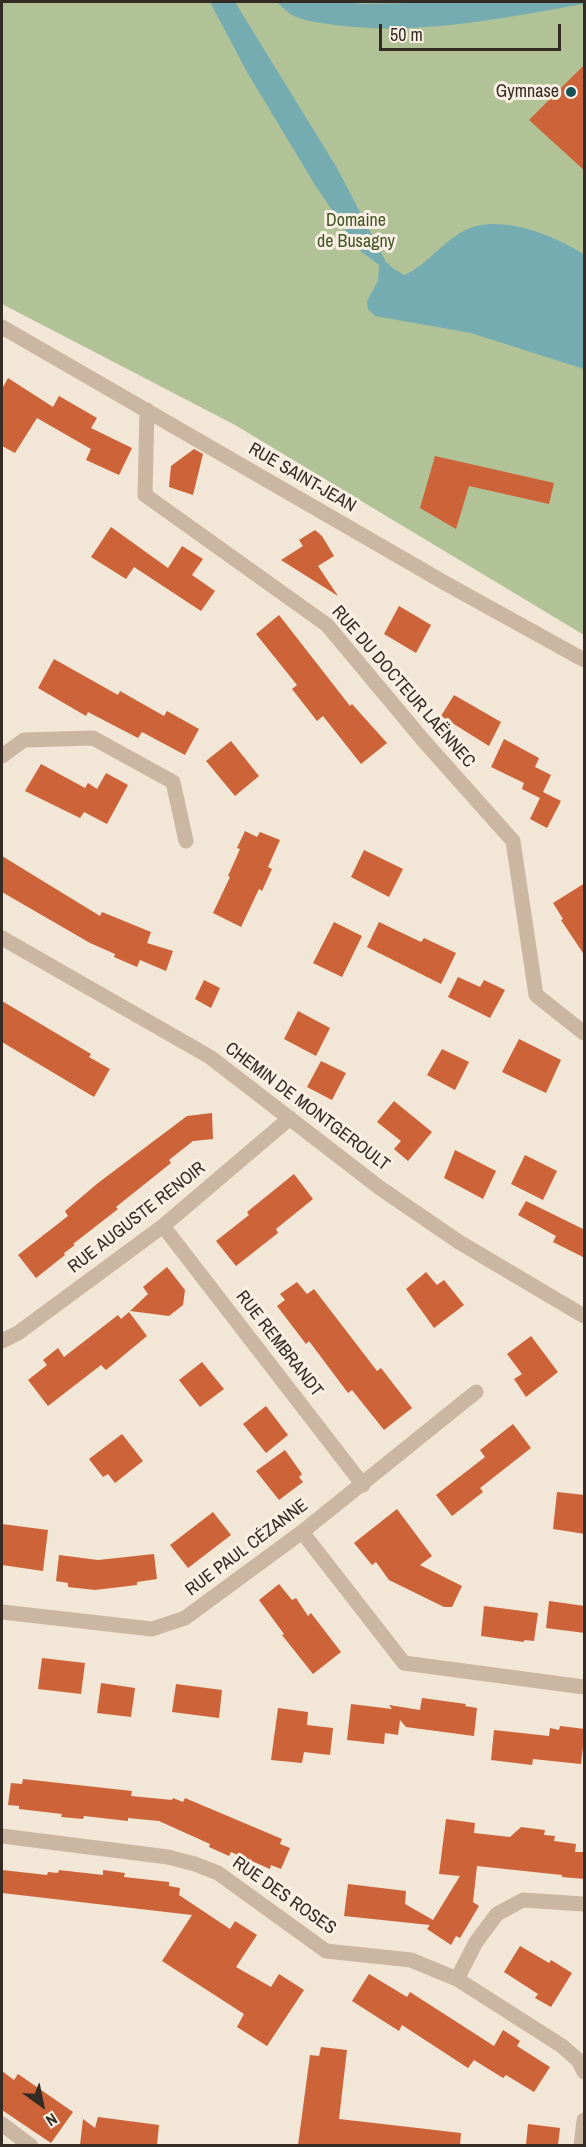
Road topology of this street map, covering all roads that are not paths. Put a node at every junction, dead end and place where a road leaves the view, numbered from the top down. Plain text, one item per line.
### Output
1 (2, 327) edge
2 (147, 410) junction
3 (585, 660) edge
4 (2, 756) edge
5 (186, 841) dead end
6 (2, 938) edge
7 (585, 1033) edge
8 (290, 1118) junction
9 (164, 1226) junction
10 (585, 1316) edge
11 (2, 1341) edge
12 (476, 1392) dead end
13 (363, 1485) junction
14 (302, 1532) junction
15 (2, 1612) edge
16 (585, 1687) edge
17 (2, 1836) edge
18 (585, 1904) edge
19 (457, 1978) junction
20 (585, 2072) edge
21 (585, 2120) edge
22 (2, 2124) edge
23 (31, 2145) edge
24 (581, 2145) edge

1 - 2 street, RUE SAINT-JEAN
2 - 3 street, RUE SAINT-JEAN
2 - 7 street, RUE DU DOCTEUR LAËNNEC
4 - 5 street
6 - 8 street, CHEMIN DE MONTGEROULT
8 - 9 street, RUE AUGUSTE RENOIR
8 - 10 street, CHEMIN DE MONTGEROULT
9 - 11 street, RUE AUGUSTE RENOIR
9 - 13 street, RUE REMBRANDT
12 - 13 street, RUE PAUL CÉZANNE
13 - 14 street, RUE PAUL CÉZANNE
14 - 15 street, RUE PAUL CÉZANNE
14 - 16 street
17 - 19 street, RUE DES ROSES
18 - 19 street
19 - 20 street, RUE DES ROSES
21 - 24 street
22 - 23 street

